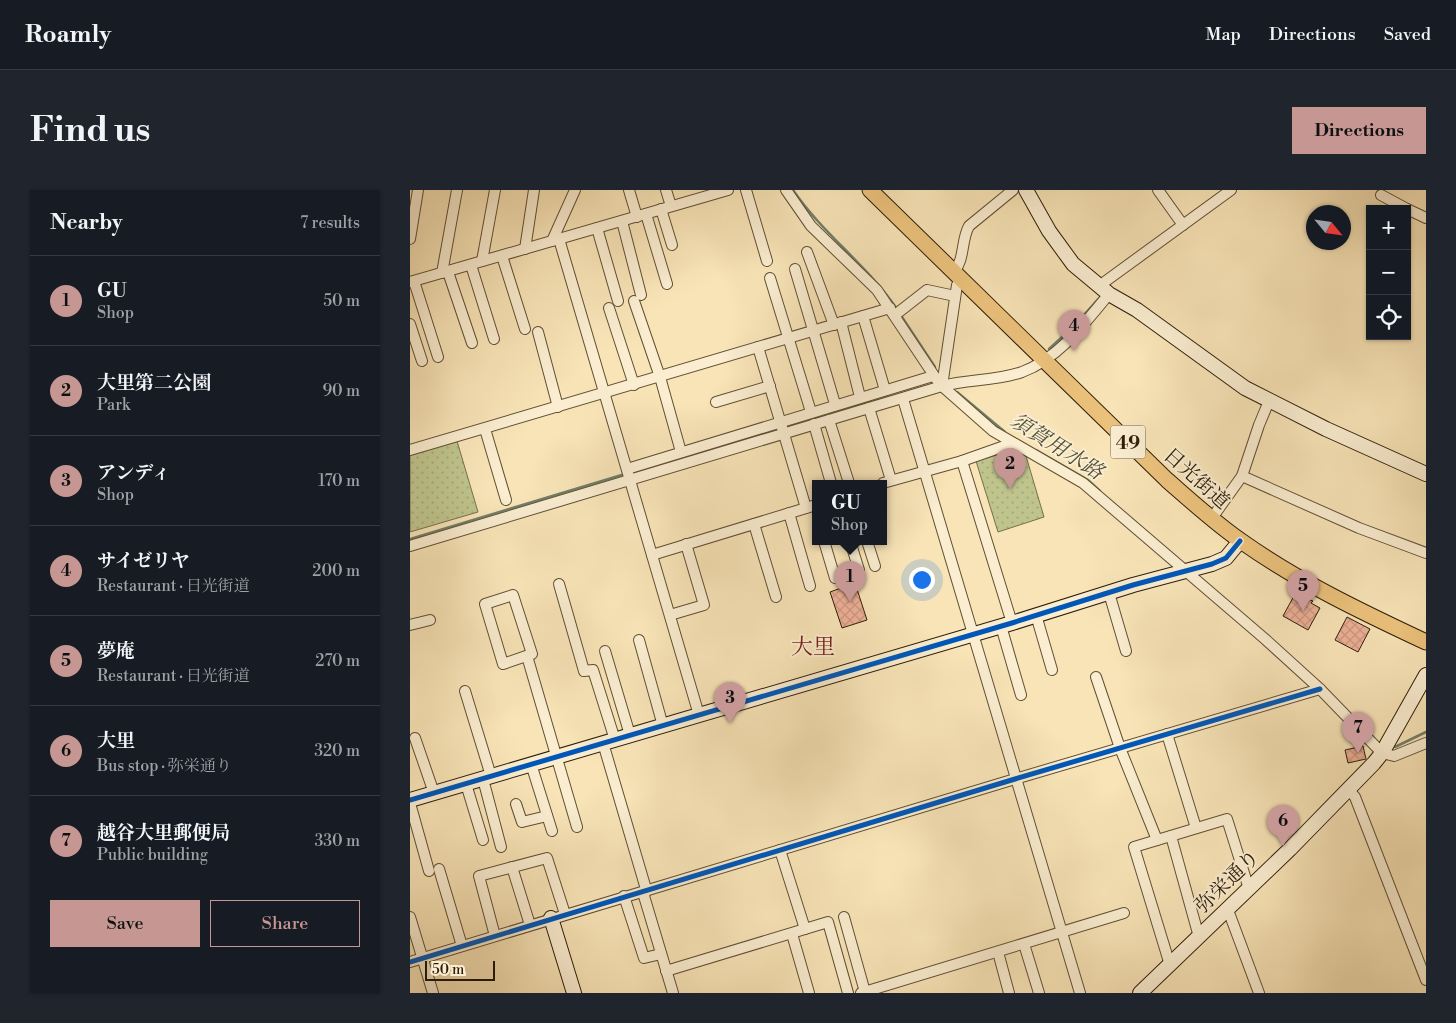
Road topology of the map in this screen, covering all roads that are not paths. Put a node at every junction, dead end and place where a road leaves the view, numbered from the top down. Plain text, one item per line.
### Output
1 (418, 190) edge
2 (457, 190) edge
3 (495, 190) edge
4 (534, 190) edge
5 (575, 190) edge
6 (629, 190) edge
7 (666, 190) edge
8 (728, 190) edge
9 (746, 190) edge
10 (786, 190) edge
11 (870, 190) edge
12 (1013, 190) edge
13 (1026, 190) edge
14 (1158, 190) edge
15 (1211, 190) edge
16 (1231, 190) edge
17 (1381, 196) dead end
18 (1218, 200) junction
19 (1399, 205) edge
20 (666, 208) junction
21 (1411, 211) edge
22 (641, 215) junction
23 (1426, 218) edge
24 (622, 221) junction
25 (1183, 225) junction
26 (597, 228) junction
27 (410, 239) edge
28 (555, 240) junction
29 (672, 245) dead end
30 (525, 249) junction
31 (807, 252) dead end
32 (502, 256) junction
33 (767, 261) dead end
34 (482, 262) junction
35 (471, 265) junction
36 (796, 269) dead end
37 (445, 272) junction
38 (958, 276) junction
39 (770, 278) dead end
40 (412, 282) edge
41 (667, 284) dead end
42 (1104, 290) junction
43 (955, 296) junction
44 (618, 301) dead end
45 (609, 308) dead end
46 (892, 311) junction
47 (864, 316) junction
48 (410, 324) edge
49 (837, 324) junction
50 (525, 329) dead end
51 (814, 330) junction
52 (538, 332) dead end
53 (789, 338) junction
54 (494, 339) dead end
55 (472, 343) dead end
56 (758, 347) junction
57 (438, 357) dead end
58 (422, 360) dead end
59 (1045, 360) junction
60 (933, 376) junction
61 (660, 377) junction
62 (634, 385) junction
63 (770, 386) junction
64 (942, 386) junction
65 (885, 390) junction
66 (605, 394) junction
67 (860, 396) junction
68 (903, 399) junction
69 (1269, 401) junction
70 (716, 402) dead end
71 (836, 404) junction
72 (558, 407) junction
73 (869, 408) junction
74 (811, 412) junction
75 (830, 420) junction
76 (781, 421) junction
77 (814, 424) junction
78 (485, 429) junction
79 (784, 433) junction
80 (1013, 443) junction
81 (410, 450) edge
82 (681, 452) junction
83 (962, 461) junction
84 (627, 468) junction
85 (925, 470) junction
86 (1426, 474) edge
87 (1242, 476) junction
88 (630, 479) junction
89 (830, 480) edge
90 (848, 480) edge
91 (887, 480) edge
92 (887, 482) edge
93 (506, 500) dead end
94 (812, 506) edge
95 (789, 513) junction
96 (1212, 518) junction
97 (754, 524) junction
98 (1240, 541) junction
99 (686, 544) junction
100 (825, 545) edge
101 (851, 545) edge
102 (868, 545) edge
103 (410, 546) edge
104 (1426, 553) edge
105 (652, 555) junction
106 (875, 566) dead end
107 (859, 570) dead end
108 (1185, 571) junction
109 (835, 578) dead end
110 (559, 584) dead end
111 (810, 586) dead end
112 (1109, 593) junction
113 (776, 597) dead end
114 (670, 615) junction
115 (1036, 615) junction
116 (430, 620) dead end
117 (1007, 624) junction
118 (410, 626) edge
119 (973, 634) junction
120 (639, 640) dead end
121 (1426, 642) edge
122 (605, 651) dead end
123 (1126, 651) dead end
124 (527, 656) junction
125 (1052, 670) dead end
126 (1426, 675) edge
127 (1096, 677) dead end
128 (1320, 689) junction
129 (465, 691) dead end
130 (1021, 695) dead end
131 (699, 715) junction
132 (663, 726) junction
133 (1167, 734) junction
134 (630, 735) junction
135 (415, 738) dead end
136 (609, 742) junction
137 (1426, 743) edge
138 (1120, 748) junction
139 (1382, 753) junction
140 (556, 757) junction
141 (531, 764) junction
142 (487, 778) junction
143 (1015, 779) junction
144 (466, 784) junction
145 (1348, 789) junction
146 (434, 793) junction
147 (410, 802) edge
148 (516, 804) dead end
149 (548, 816) junction
150 (576, 827) dead end
151 (1196, 828) junction
152 (552, 831) dead end
153 (1171, 836) junction
154 (483, 840) dead end
155 (1157, 840) junction
156 (501, 847) dead end
157 (780, 850) junction
158 (512, 867) junction
159 (646, 889) junction
160 (1249, 889) junction
161 (624, 896) junction
162 (1228, 910) junction
163 (565, 914) junction
164 (1124, 914) dead end
165 (410, 917) edge
166 (844, 917) dead end
167 (551, 918) junction
168 (530, 925) junction
169 (805, 930) junction
170 (1061, 933) junction
171 (792, 934) junction
172 (495, 936) junction
173 (1199, 937) junction
174 (1024, 944) junction
175 (462, 946) junction
176 (998, 952) junction
177 (661, 954) junction
178 (422, 958) junction
179 (410, 962) edge
180 (1170, 965) junction
181 (666, 971) junction
182 (1426, 980) edge
183 (863, 992) edge
184 (433, 993) edge
185 (574, 993) edge
186 (673, 993) edge
187 (809, 993) edge
188 (848, 993) edge
189 (1009, 993) edge
190 (1039, 993) edge
191 (1080, 993) edge
192 (1140, 993) edge
193 (1259, 993) edge

1 - 27 street
2 - 37 street
3 - 34 street
4 - 30 street
5 - 28 street
6 - 22 street
7 - 20 street
8 - 20 street
9 - 33 street
10 - 46 street
11 - 38 main road, 日光街道 / 49
12 - 38 street
13 - 42 street
14 - 25 street
15 - 18 street
16 - 18 street
17 - 19 street
18 - 25 street
20 - 22 street
20 - 29 street
21 - 23 street
22 - 24 street
22 - 41 street
24 - 26 street
24 - 61 street
25 - 42 street
26 - 28 street
26 - 44 street
28 - 30 street
28 - 66 street
30 - 32 street
31 - 49 street
32 - 34 street
32 - 50 street
34 - 35 street
35 - 37 street
35 - 54 street
36 - 51 street
37 - 40 street
37 - 55 street
38 - 43 street
38 - 59 main road, 日光街道 / 49
39 - 53 street
40 - 57 street
42 - 59 street
42 - 69 street
43 - 46 street
43 - 64 street
45 - 62 street
46 - 47 street
46 - 60 street
47 - 49 street
47 - 65 street
48 - 58 street
49 - 51 street
49 - 67 street
51 - 53 street
51 - 71 street
52 - 72 street
53 - 56 street
53 - 74 street
56 - 61 street
56 - 63 street
59 - 64 street
59 - 96 main road, 日光街道 / 49
60 - 64 street
60 - 65 street
61 - 62 street
61 - 82 street
62 - 66 street
63 - 70 street
63 - 76 street
64 - 68 street
64 - 80 street
65 - 67 street
66 - 72 street
66 - 84 street
67 - 71 street
68 - 73 street
68 - 85 street
69 - 86 street
69 - 87 street
71 - 74 street
72 - 78 street
73 - 75 street
73 - 91 street
74 - 76 street
75 - 77 street
75 - 90 street
76 - 79 street
76 - 82 street
77 - 79 street
77 - 89 street
78 - 81 street
78 - 93 street
79 - 88 street
79 - 94 street
80 - 83 street
80 - 108 street
82 - 84 street
83 - 85 street
83 - 117 street
84 - 88 street
85 - 92 street
85 - 119 street
87 - 96 street
87 - 104 street
88 - 103 street
88 - 105 street
94 - 95 street
95 - 97 street
95 - 111 street
96 - 98 main road, 日光街道 / 49
97 - 99 street
97 - 113 street
98 - 108 street
98 - 121 main road, 日光街道 / 49
99 - 105 street
99 - 114 street
100 - 109 street
101 - 107 street
102 - 106 street
105 - 114 street
108 - 112 street
108 - 128 street
110 - 136 street
112 - 115 street
112 - 123 street
114 - 131 street
115 - 117 street
115 - 125 street
116 - 118 street
117 - 119 street
117 - 130 street
119 - 131 street
119 - 143 street
120 - 132 street
122 - 134 street
124 - 124 street
124 - 140 street
126 - 139 street, 弥栄通り
127 - 138 street
128 - 133 street
128 - 139 street
129 - 142 street
131 - 132 street
132 - 134 street
133 - 138 street
133 - 151 street
134 - 136 street
135 - 146 street
136 - 140 street
136 - 159 street
137 - 139 street
138 - 143 street
138 - 155 street
139 - 145 street, 弥栄通り
140 - 141 street
140 - 150 street
141 - 142 street
141 - 149 street
142 - 144 street
142 - 156 street
143 - 157 street
143 - 170 street
144 - 146 street
144 - 154 street
145 - 160 street, 弥栄通り
145 - 182 street
146 - 147 street
147 - 175 street
148 - 149 street
149 - 152 street
151 - 153 street
151 - 160 street
153 - 155 street
153 - 173 street
155 - 180 street
157 - 159 street
157 - 169 street
158 - 163 street
158 - 168 street
158 - 172 street
159 - 161 street
159 - 177 street
160 - 162 street, 弥栄通り
161 - 163 street
161 - 177 street
162 - 173 street, 弥栄通り
162 - 193 street
163 - 167 street
164 - 170 street
165 - 178 street
166 - 183 street
167 - 168 street
167 - 185 street
168 - 172 street
169 - 171 street
169 - 188 street
170 - 174 street
170 - 191 street
171 - 181 street
171 - 187 street
172 - 175 street
173 - 180 street, 弥栄通り
174 - 176 street
174 - 190 street
175 - 178 street
176 - 183 street
176 - 189 street
177 - 181 street
178 - 179 street
178 - 184 street
180 - 192 street, 弥栄通り
181 - 186 street

